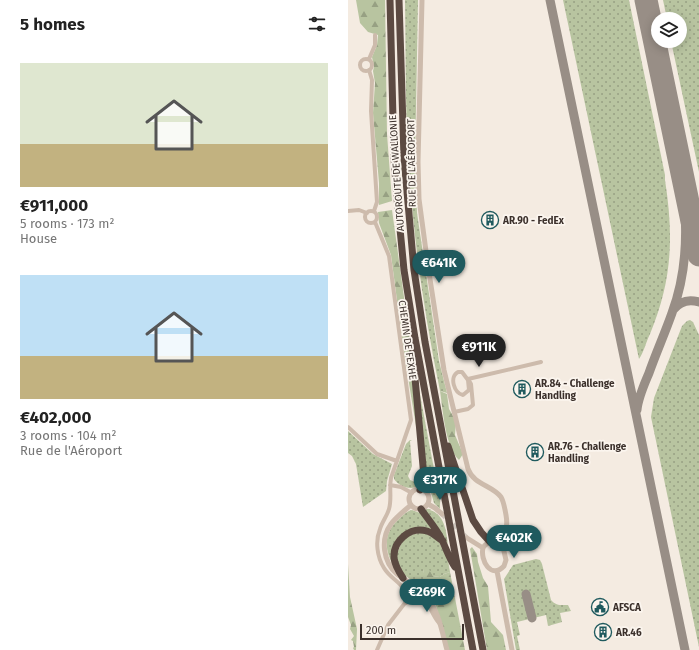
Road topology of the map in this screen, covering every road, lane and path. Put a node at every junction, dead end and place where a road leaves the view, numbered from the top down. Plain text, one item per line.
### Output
1 (390, 0) edge
2 (399, 0) edge
3 (422, 0) edge
4 (375, 35) dead end
5 (369, 59) junction
6 (369, 70) junction
7 (348, 211) edge
8 (374, 211) junction
9 (366, 213) junction
10 (375, 222) junction
11 (415, 338) junction
12 (542, 362) dead end
13 (468, 378) junction
14 (454, 412) junction
15 (348, 427) edge
16 (443, 441) junction
17 (397, 461) junction
18 (390, 485) junction
19 (420, 490) junction
20 (412, 493) junction
21 (428, 504) junction
22 (411, 505) junction
23 (420, 509) junction
24 (442, 514) tunnel mouth
25 (467, 538) tunnel mouth
26 (443, 541) junction
27 (490, 542) junction
28 (500, 542) junction
29 (483, 548) junction
30 (458, 570) junction
31 (497, 571) junction
32 (403, 578) junction
33 (406, 603) junction
34 (440, 624) junction
35 (377, 650) edge
36 (447, 650) edge
37 (473, 650) edge
38 (482, 650) edge
39 (512, 650) edge

1 - 11 highway, AUTOROUTE DE WALLONIE
2 - 16 highway, AUTOROUTE DE WALLONIE
3 - 14 street, RUE DE L'AÉROPORT
4 - 5 street, CHEMIN DE FEXHE
5 - 6 street, CHEMIN DE FEXHE
5 - 6 street, CHEMIN DE FEXHE
6 - 8 street, CHEMIN DE FEXHE
7 - 9 street
8 - 9 street
8 - 10 street, CHEMIN DE FEXHE
9 - 10 street, CHEMIN DE FEXHE
10 - 17 street, CHEMIN DE FEXHE
11 - 19 highway
11 - 30 highway, AUTOROUTE DE WALLONIE
12 - 13 street
13 - 13 street
13 - 14 street
14 - 28 street, RUE DE L'AÉROPORT
15 - 17 street
16 - 27 highway
16 - 38 highway, AUTOROUTE DE WALLONIE
17 - 18 street, CHEMIN DE FEXHE
18 - 20 street
18 - 33 street, CHEMIN DE FEXHE
19 - 20 street
19 - 21 street
20 - 22 street
21 - 23 street
21 - 24 street
22 - 23 street
22 - 32 street
23 - 26 highway
25 - 29 street
26 - 30 highway
26 - 32 highway
27 - 28 street
27 - 29 street
28 - 31 street
29 - 31 street
30 - 37 highway, AUTOROUTE DE WALLONIE
31 - 39 street
32 - 34 street
33 - 34 street
33 - 35 street
34 - 36 street

